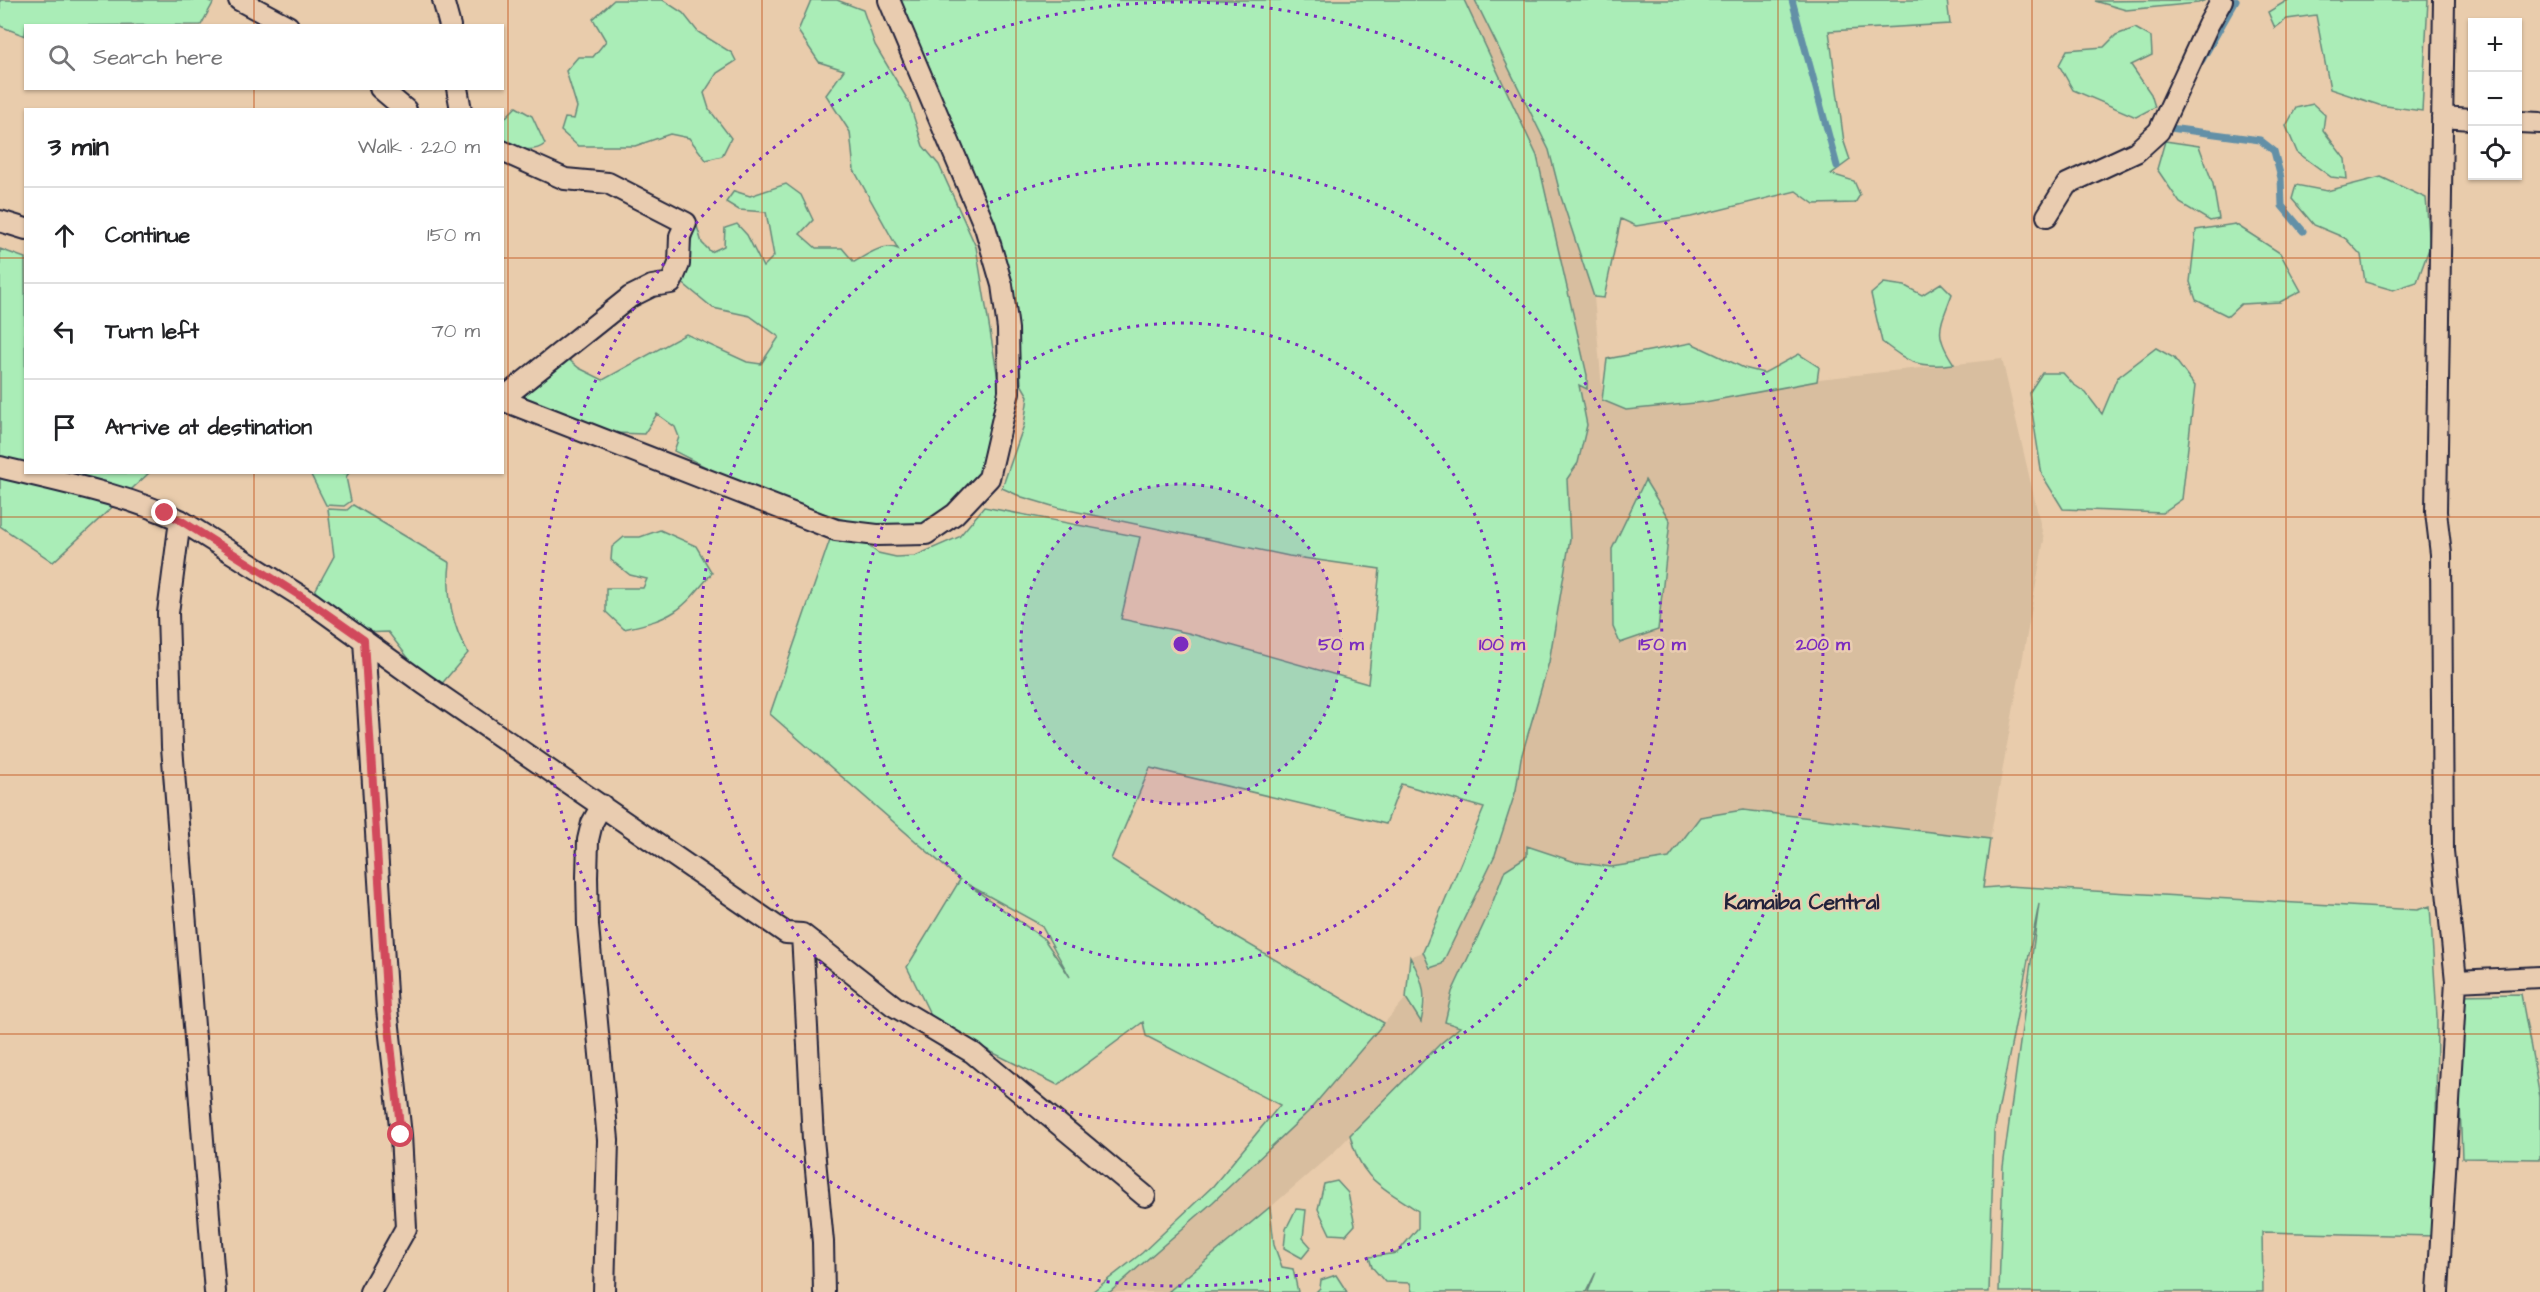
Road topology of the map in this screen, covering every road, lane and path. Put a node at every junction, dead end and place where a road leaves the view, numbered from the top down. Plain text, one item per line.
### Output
1 (239, 0) edge
2 (443, 0) edge
3 (889, 0) edge
4 (2222, 0) edge
5 (2444, 0) edge
6 (284, 24) edge
7 (449, 24) edge
8 (382, 90) edge
9 (457, 90) edge
10 (404, 108) edge
11 (461, 108) edge
12 (2442, 117) junction
13 (2468, 119) edge
14 (2522, 122) edge
15 (2540, 123) edge
16 (504, 152) edge
17 (2047, 216) dead end
18 (0, 221) edge
19 (24, 228) edge
20 (504, 397) edge
21 (504, 400) edge
22 (0, 467) edge
23 (24, 473) edge
24 (28, 474) edge
25 (180, 520) junction
26 (364, 640) junction
27 (602, 805) junction
28 (802, 934) junction
29 (2540, 977) edge
30 (2456, 981) junction
31 (1145, 1196) dead end
32 (215, 1292) edge
33 (370, 1292) edge
34 (604, 1292) edge
35 (824, 1292) edge
36 (2438, 1292) edge

1 - 6 street
2 - 7 street
3 - 21 street
4 - 17 street
5 - 12 street
8 - 10 street
9 - 11 street
12 - 13 street
12 - 30 street
14 - 15 street
16 - 20 street
18 - 19 street
22 - 23 street
24 - 25 street
25 - 26 street
25 - 32 street
26 - 27 street
26 - 33 street
27 - 28 street
27 - 34 street
28 - 31 street
28 - 35 street
29 - 30 street
30 - 36 street

